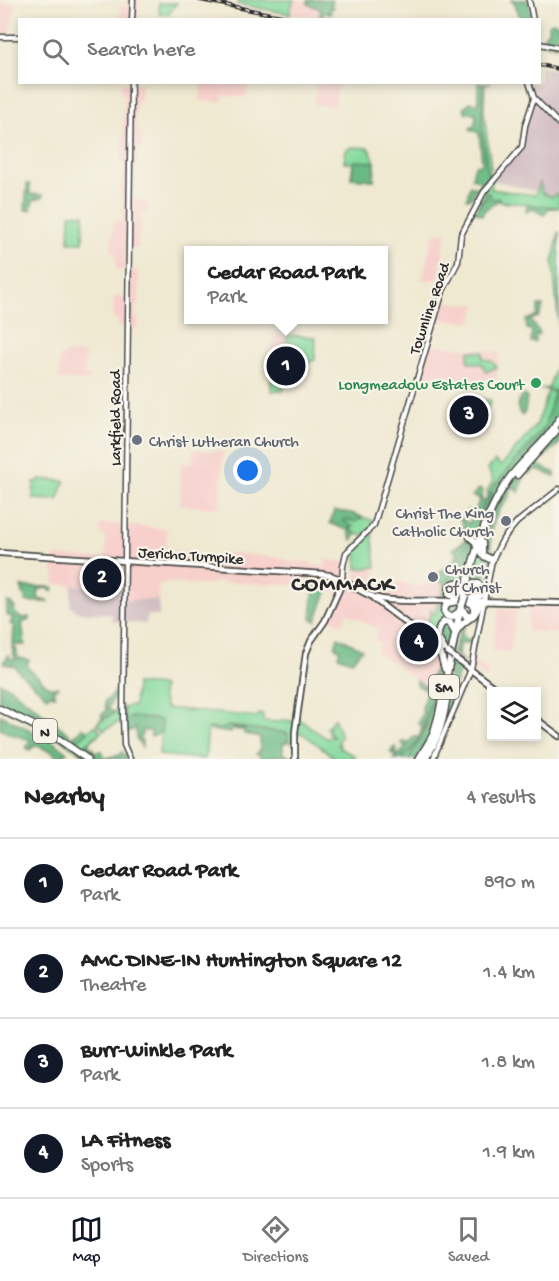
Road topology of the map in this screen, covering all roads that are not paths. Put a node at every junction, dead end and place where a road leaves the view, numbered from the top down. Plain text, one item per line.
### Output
1 (133, 0) edge
2 (529, 0) edge
3 (132, 18) edge
4 (533, 18) edge
5 (0, 37) edge
6 (18, 37) edge
7 (541, 44) edge
8 (559, 48) edge
9 (131, 84) edge
10 (531, 84) edge
11 (535, 97) junction
12 (559, 124) edge
13 (559, 419) edge
14 (559, 426) edge
15 (559, 489) edge
16 (483, 534) junction
17 (477, 549) junction
18 (0, 553) edge
19 (491, 561) junction
20 (125, 562) junction
21 (473, 565) junction
22 (343, 580) junction
23 (361, 591) junction
24 (376, 598) junction
25 (388, 601) junction
26 (463, 601) junction
27 (484, 601) junction
28 (559, 603) edge
29 (455, 635) junction
30 (432, 643) junction
31 (447, 652) junction
32 (471, 670) junction
33 (445, 681) junction
34 (492, 687) edge
35 (0, 711) edge
36 (541, 723) edge
37 (559, 737) edge
38 (442, 740) junction
39 (80, 759) edge
40 (87, 759) edge
41 (130, 759) edge
42 (295, 759) edge
43 (420, 759) edge
44 (426, 759) edge
45 (434, 759) edge

1 - 3 main road
2 - 4 main road
5 - 6 main road
7 - 8 main road
9 - 20 main road, Larkfield Road
10 - 11 main road
11 - 12 main road
11 - 22 main road, Townline Road
13 - 16 highway, SM
14 - 16 highway, SM
15 - 19 main road
16 - 17 highway, SM
16 - 17 highway
16 - 19 highway
16 - 21 highway, SM
17 - 26 highway, SM
18 - 20 main road, Jericho Turnpike
19 - 21 highway
19 - 27 main road
20 - 22 main road, Jericho Turnpike
20 - 41 main road, Larkfield Road
21 - 26 highway, SM
22 - 23 main road, Jericho Turnpike
22 - 42 main road
23 - 24 main road, Jericho Turnpike
23 - 25 main road, Jericho Turnpike
24 - 25 main road, Jericho Turnpike
24 - 30 main road
25 - 26 main road, Jericho Turnpike
25 - 31 main road
26 - 27 main road, Jericho Turnpike
26 - 29 highway, SM
27 - 28 main road, Jericho Turnpike
27 - 29 highway
27 - 32 main road
29 - 31 highway
29 - 33 highway, SM
29 - 44 highway, SM
30 - 31 main road
30 - 33 highway
31 - 32 main road, bridge
32 - 34 main road
32 - 38 main road
33 - 43 highway, SM
35 - 39 highway, N
35 - 40 highway, N
36 - 37 main road
38 - 44 highway
38 - 45 main road

